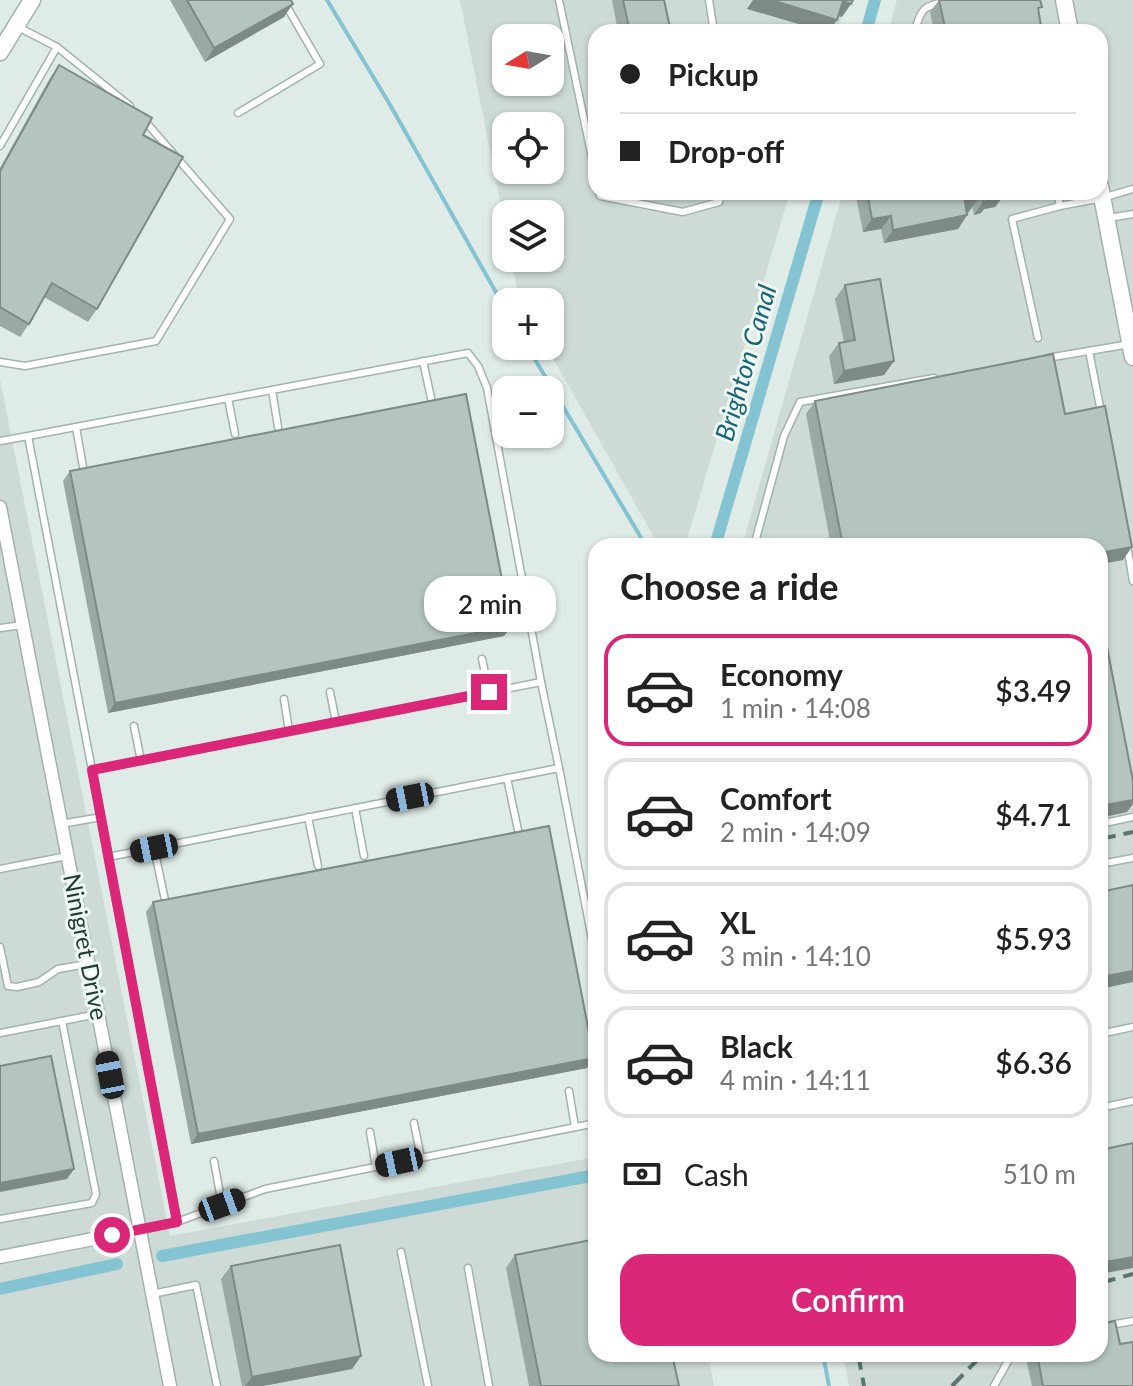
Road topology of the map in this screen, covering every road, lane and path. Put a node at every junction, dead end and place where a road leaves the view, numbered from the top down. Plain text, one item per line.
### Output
1 (32, 0) edge
2 (283, 0) edge
3 (559, 0) edge
4 (709, 0) edge
5 (953, 0) edge
6 (1064, 0) edge
7 (713, 24) edge
8 (917, 24) edge
9 (1068, 24) edge
10 (16, 26) junction
11 (57, 47) junction
12 (0, 52) edge
13 (238, 113) dead end
14 (588, 139) edge
15 (0, 146) edge
16 (1133, 189) edge
17 (1108, 191) edge
18 (621, 200) edge
19 (719, 200) edge
20 (1059, 200) edge
21 (1078, 200) edge
22 (1102, 200) edge
23 (1060, 206) junction
24 (1133, 214) edge
25 (1106, 219) junction
26 (1127, 295) edge
27 (1038, 338) dead end
28 (1132, 350) edge
29 (1089, 351) junction
30 (1043, 359) edge
31 (423, 361) junction
32 (0, 362) edge
33 (936, 377) edge
34 (272, 390) junction
35 (228, 398) junction
36 (431, 398) edge
37 (1103, 423) edge
38 (76, 427) junction
39 (278, 427) edge
40 (235, 434) dead end
41 (28, 436) junction
42 (0, 441) edge
43 (83, 467) edge
44 (0, 507) edge
45 (2, 531) edge
46 (1125, 535) edge
47 (756, 538) edge
48 (1131, 562) edge
49 (1133, 581) edge
50 (23, 625) junction
51 (0, 628) edge
52 (482, 659) dead end
53 (541, 682) junction
54 (330, 692) dead end
55 (489, 692) junction
56 (284, 699) dead end
57 (336, 722) junction
58 (134, 726) dead end
59 (289, 731) junction
60 (141, 761) junction
61 (559, 768) junction
62 (92, 770) junction
63 (507, 778) junction
64 (355, 808) junction
65 (101, 817) junction
66 (308, 817) junction
67 (1133, 817) edge
68 (1108, 822) edge
69 (61, 824) junction
70 (518, 830) edge
71 (154, 848) junction
72 (67, 856) junction
73 (364, 856) dead end
74 (108, 857) junction
75 (1133, 858) edge
76 (1108, 863) edge
77 (318, 866) dead end
78 (0, 869) edge
79 (165, 900) edge
80 (588, 918) edge
81 (0, 947) edge
82 (88, 963) junction
83 (98, 1014) junction
84 (62, 1021) junction
85 (1133, 1027) edge
86 (1108, 1032) edge
87 (0, 1033) edge
88 (569, 1091) dead end
89 (1133, 1101) edge
90 (1108, 1106) edge
91 (414, 1123) dead end
92 (588, 1125) edge
93 (575, 1127) junction
94 (370, 1132) dead end
95 (421, 1158) junction
96 (214, 1161) dead end
97 (376, 1167) junction
98 (222, 1205) junction
99 (0, 1219) edge
100 (177, 1222) junction
101 (140, 1230) junction
102 (401, 1252) dead end
103 (0, 1257) edge
104 (468, 1268) dead end
105 (152, 1294) junction
106 (1133, 1321) edge
107 (1108, 1326) edge
108 (1008, 1362) edge
109 (170, 1386) edge
110 (217, 1386) edge
111 (428, 1386) edge
112 (489, 1386) edge
113 (994, 1386) edge

1 - 10 street
2 - 13 lane
3 - 14 lane
4 - 7 lane
5 - 8 lane
6 - 9 street
10 - 11 lane
10 - 12 street
11 - 15 lane
11 - 32 lane
16 - 17 lane
18 - 19 lane
20 - 23 lane
21 - 23 lane
22 - 25 street
23 - 27 lane
24 - 25 lane
25 - 26 street
26 - 28 street
28 - 29 lane
29 - 30 lane
29 - 37 lane
31 - 34 lane
31 - 36 lane
31 - 53 lane
33 - 47 lane
34 - 35 lane
34 - 39 lane
35 - 38 lane
35 - 40 lane
38 - 41 lane
38 - 43 lane
41 - 42 lane
41 - 62 lane
44 - 45 street, Ninigret Drive
45 - 50 street, Ninigret Drive
46 - 48 lane
48 - 49 lane
50 - 51 lane
50 - 69 street, Ninigret Drive
52 - 55 lane
53 - 55 lane
53 - 61 lane
54 - 57 lane
55 - 57 lane
56 - 59 lane
57 - 59 lane
58 - 60 lane
59 - 60 lane
60 - 62 lane
61 - 63 lane
61 - 80 lane
62 - 65 lane
63 - 64 lane
63 - 70 lane
64 - 66 lane
64 - 73 lane
65 - 69 lane
65 - 74 lane
66 - 71 lane
66 - 77 lane
67 - 68 lane
69 - 72 street, Ninigret Drive
71 - 74 lane
71 - 79 lane
72 - 78 lane
72 - 82 street, Ninigret Drive
74 - 100 lane
75 - 76 lane
81 - 82 lane
82 - 83 street, Ninigret Drive
83 - 84 lane
83 - 101 street, Ninigret Drive
84 - 87 lane
84 - 99 lane
85 - 86 lane
88 - 93 lane
89 - 90 lane
91 - 95 lane
92 - 93 lane
93 - 95 lane
94 - 97 lane
95 - 97 lane
96 - 98 lane
97 - 98 lane
98 - 100 lane
100 - 101 lane
101 - 103 street
101 - 105 street, Ninigret Drive
102 - 111 lane
104 - 112 lane
105 - 109 street, Ninigret Drive
105 - 110 lane
106 - 107 lane
108 - 113 lane

